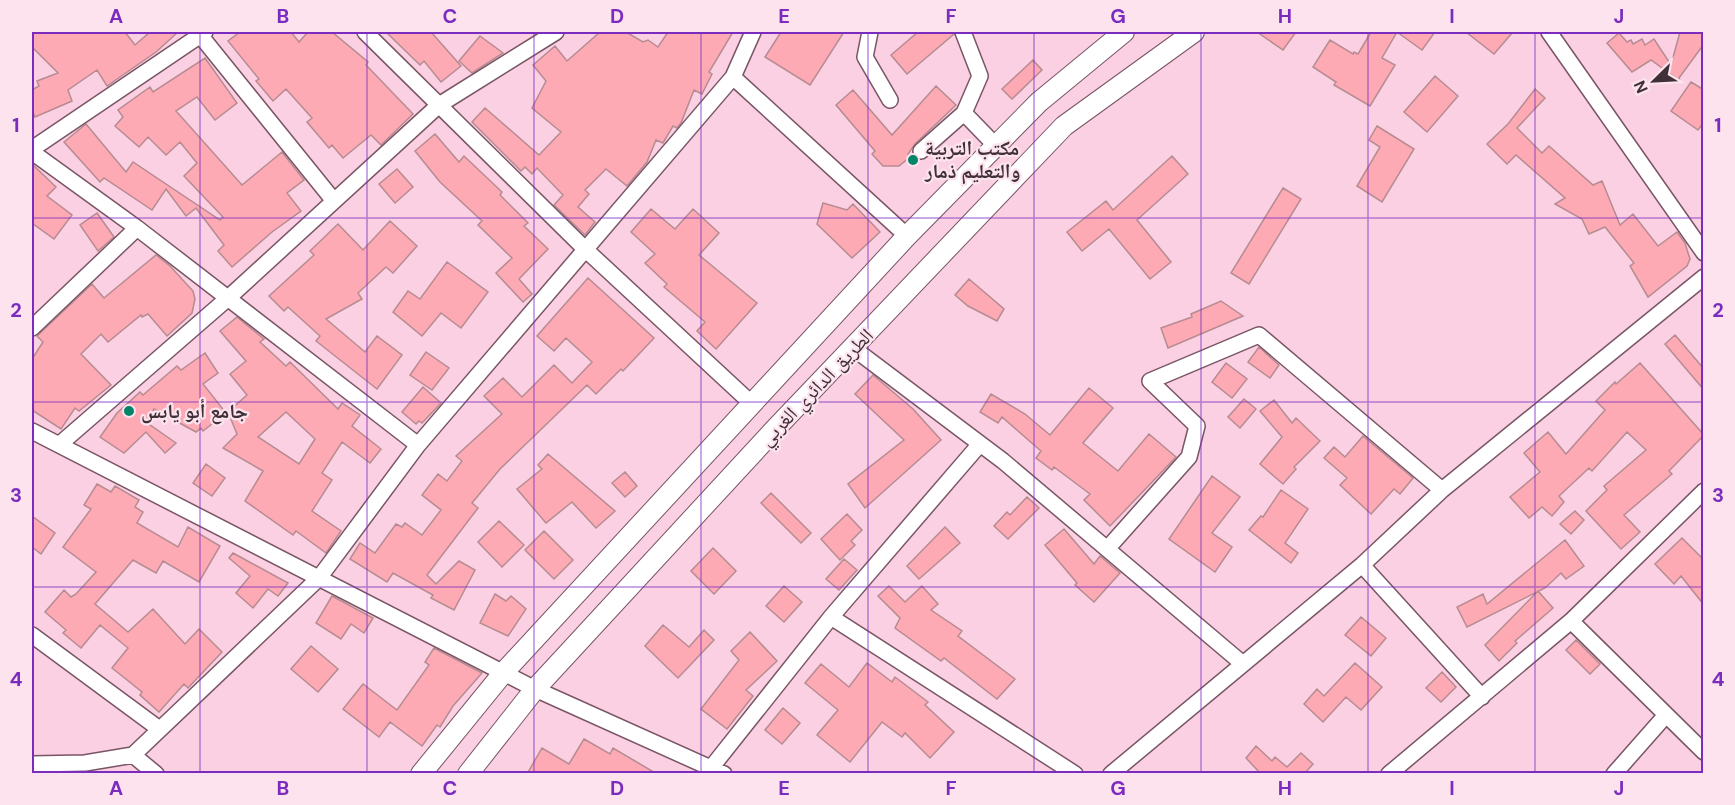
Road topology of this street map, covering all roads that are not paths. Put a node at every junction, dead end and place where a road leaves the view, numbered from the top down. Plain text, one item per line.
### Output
1 (365, 32) edge
2 (556, 32) edge
3 (753, 32) edge
4 (870, 32) edge
5 (963, 32) edge
6 (1124, 32) edge
7 (1194, 32) edge
8 (1549, 32) edge
9 (202, 33) edge
10 (733, 77) junction
11 (890, 100) dead end
12 (439, 105) junction
13 (964, 113) junction
14 (996, 146) junction
15 (32, 150) edge
16 (921, 151) dead end
17 (334, 201) junction
18 (137, 228) junction
19 (907, 236) junction
20 (586, 250) junction
21 (1704, 253) edge
22 (1704, 277) edge
23 (227, 299) junction
24 (32, 328) edge
25 (853, 348) junction
26 (751, 403) junction
27 (32, 431) edge
28 (60, 444) junction
29 (980, 444) junction
30 (418, 445) junction
31 (1442, 490) junction
32 (1702, 496) edge
33 (1107, 549) junction
34 (1362, 565) junction
35 (319, 578) junction
36 (831, 617) junction
37 (1571, 621) junction
38 (32, 635) edge
39 (1243, 664) junction
40 (504, 672) junction
41 (535, 689) junction
42 (1482, 697) junction
43 (1666, 715) junction
44 (158, 728) junction
45 (1704, 752) edge
46 (133, 755) junction
47 (32, 764) edge
48 (718, 771) edge
49 (156, 774) edge
50 (420, 774) edge
51 (468, 774) edge
52 (1075, 774) edge
53 (1111, 774) edge
54 (1389, 774) edge
55 (1614, 774) edge

1 - 12 street
2 - 12 street
3 - 10 street
4 - 11 street
5 - 13 street
6 - 14 main road, الطريق الدائري الغربي
7 - 25 main road, الطريق الدائري الغربي
8 - 21 street
9 - 15 street
9 - 17 street
10 - 19 street
10 - 20 street
12 - 17 street
12 - 20 street
13 - 14 street
13 - 16 street
14 - 19 main road, الطريق الدائري الغربي
15 - 18 street
17 - 23 street
18 - 23 street
18 - 24 street
19 - 26 main road, الطريق الدائري الغربي
20 - 26 street
20 - 30 street
22 - 31 street
23 - 28 street
23 - 30 street
25 - 29 street
25 - 41 main road, الطريق الدائري الغربي
26 - 40 main road, الطريق الدائري الغربي
27 - 28 street
28 - 35 street
29 - 33 street
29 - 36 street
30 - 35 street
31 - 33 street
31 - 34 street
32 - 37 street
33 - 39 street
34 - 39 street
34 - 42 street
35 - 40 street
35 - 44 street
36 - 48 street
36 - 52 street
37 - 42 street
37 - 43 street
38 - 44 street
39 - 53 street
40 - 41 street
40 - 50 main road, الطريق الدائري الغربي
41 - 48 street
41 - 51 main road, الطريق الدائري الغربي
42 - 54 street
43 - 45 street
43 - 55 street
44 - 46 street
46 - 47 street
46 - 49 street

